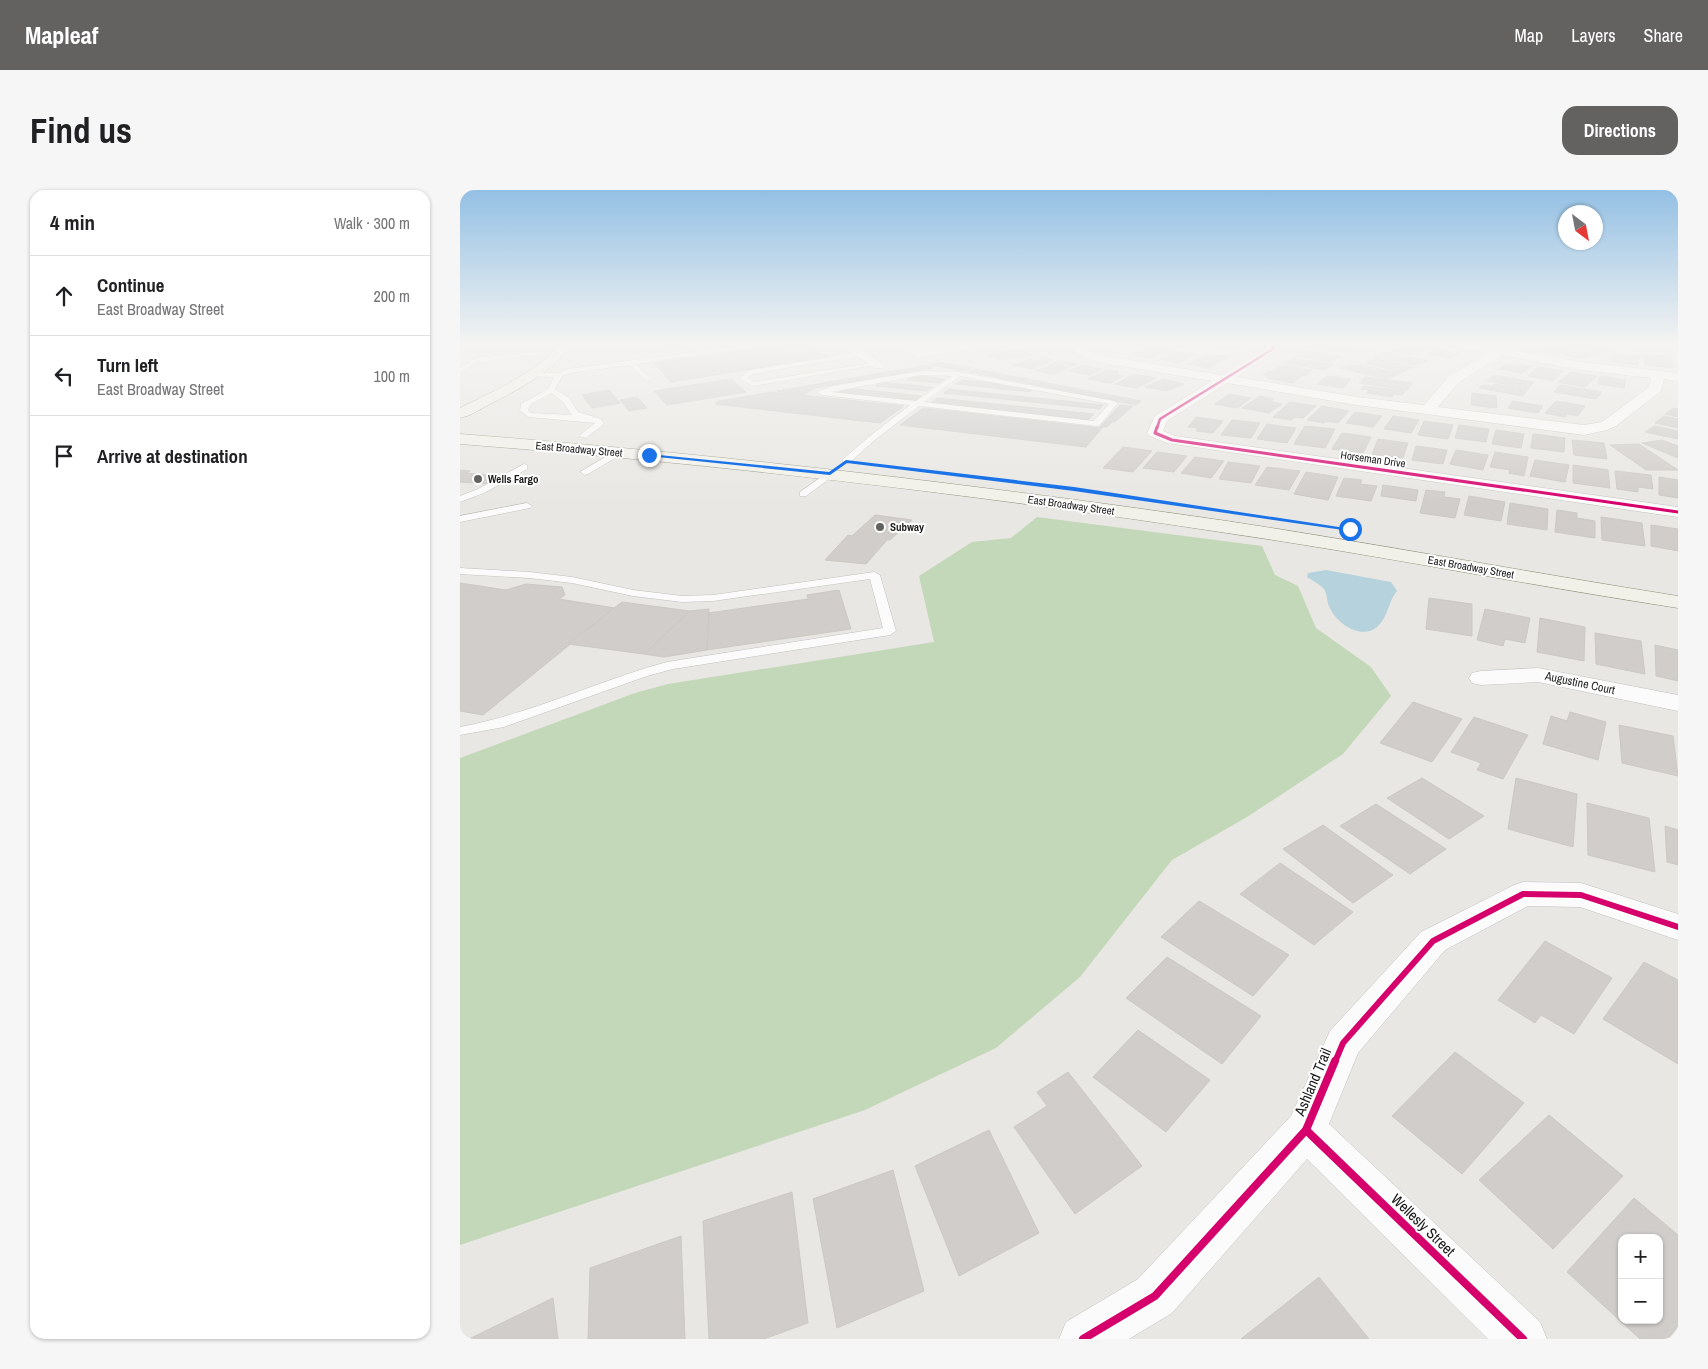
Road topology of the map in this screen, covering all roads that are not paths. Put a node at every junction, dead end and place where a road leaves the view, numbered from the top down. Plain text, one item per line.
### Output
1 (492, 397) edge
2 (538, 397) edge
3 (561, 397) edge
4 (854, 397) edge
5 (928, 397) edge
6 (1080, 397) edge
7 (1196, 397) edge
8 (1336, 397) edge
9 (1439, 397) edge
10 (1647, 397) edge
11 (918, 404) junction
12 (1428, 410) junction
13 (460, 414) edge
14 (577, 417) junction
15 (460, 424) edge
16 (583, 436) junction
17 (460, 439) edge
18 (619, 452) junction
19 (846, 461) junction
20 (524, 467) dead end
21 (585, 472) dead end
22 (830, 474) junction
23 (803, 494) dead end
24 (460, 499) edge
25 (527, 506) dead end
26 (1678, 512) edge
27 (1271, 517) dead end
28 (460, 519) edge
29 (460, 571) edge
30 (1649, 578) dead end
31 (1678, 584) edge
32 (1678, 602) edge
33 (1481, 678) dead end
34 (1678, 703) edge
35 (460, 731) edge
36 (1678, 927) edge
37 (1306, 1130) junction
38 (1083, 1339) edge
39 (1523, 1339) edge

1 - 13 main road
2 - 14 lane
3 - 14 lane
4 - 11 lane
5 - 11 lane
6 - 11 lane
7 - 26 street, Horseman Drive
8 - 12 street
9 - 12 street
10 - 12 street
11 - 19 lane
14 - 16 lane
15 - 16 main road, East Broadway Street
16 - 19 main road, East Broadway Street
17 - 18 main road, East Broadway Street
18 - 21 lane
18 - 22 main road, East Broadway Street
19 - 22 main road
19 - 27 main road, East Broadway Street
20 - 24 lane
22 - 23 lane
22 - 32 main road, East Broadway Street
25 - 28 lane
29 - 35 lane
30 - 31 main road
33 - 34 street, Augustine Court
36 - 37 street, Ashland Trail
37 - 38 street, Ashland Trail
37 - 39 street, Wellesly Street

